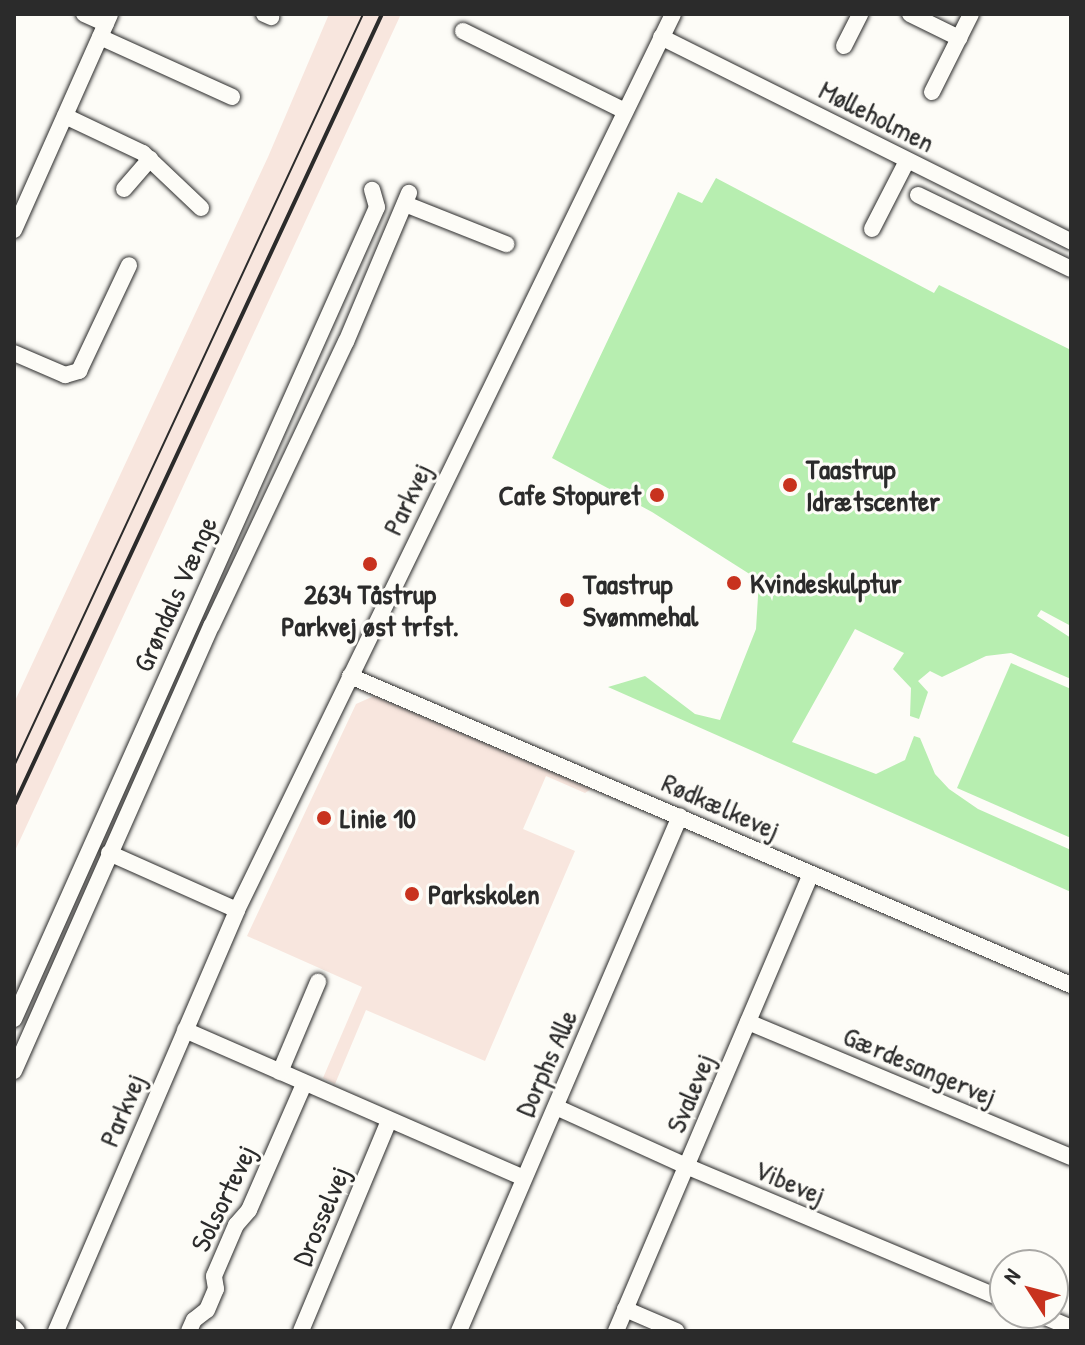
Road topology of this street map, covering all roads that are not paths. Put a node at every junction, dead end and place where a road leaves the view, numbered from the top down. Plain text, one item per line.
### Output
1 (84, 14) edge
2 (673, 14) edge
3 (860, 14) edge
4 (910, 14) edge
5 (971, 14) edge
6 (106, 25) edge
7 (463, 31) dead end
8 (661, 37) junction
9 (959, 38) junction
10 (844, 46) dead end
11 (932, 92) dead end
12 (232, 97) dead end
13 (625, 111) junction
14 (65, 116) junction
15 (150, 159) junction
16 (907, 161) junction
17 (124, 189) dead end
18 (372, 190) dead end
19 (918, 195) dead end
20 (201, 208) dead end
21 (1020, 216) junction
22 (872, 229) dead end
23 (14, 230) edge
24 (1009, 239) junction
25 (1071, 241) edge
26 (506, 244) dead end
27 (129, 265) dead end
28 (1071, 269) edge
29 (14, 353) edge
30 (350, 676) junction
31 (680, 816) junction
32 (109, 853) junction
33 (811, 874) junction
34 (237, 910) junction
35 (318, 982) dead end
36 (1071, 985) edge
37 (14, 1019) edge
38 (748, 1022) junction
39 (185, 1030) junction
40 (14, 1071) edge
41 (280, 1072) junction
42 (304, 1084) junction
43 (556, 1107) junction
44 (389, 1121) junction
45 (1071, 1157) edge
46 (686, 1166) junction
47 (523, 1178) junction
48 (989, 1293) edge
49 (625, 1309) junction
50 (56, 1331) edge
51 (189, 1331) edge
52 (301, 1331) edge
53 (459, 1331) edge
54 (616, 1331) edge
55 (676, 1331) edge

1 - 6 street
2 - 8 street, Parkvej
3 - 10 street
4 - 9 street
5 - 9 street
6 - 12 street
6 - 14 street
7 - 13 street
8 - 13 street, Parkvej
8 - 16 street, Mølleholmen
9 - 11 street
13 - 30 street, Parkvej
14 - 15 street
14 - 23 street
15 - 17 street
15 - 20 street
16 - 21 street, Mølleholmen
16 - 22 street
18 - 37 street, Grøndals Vænge
19 - 24 street
21 - 24 street
21 - 25 street, Mølleholmen
24 - 28 street
26 - 32 street
27 - 29 street
30 - 31 street, Rødkælkevej
30 - 34 street, Parkvej
31 - 33 street, Rødkælkevej
31 - 43 street, Dorphs Alle
32 - 34 street
32 - 40 street
33 - 36 street, Rødkælkevej
33 - 38 street, Svalevej
34 - 39 street, Parkvej
35 - 41 street
38 - 45 street, Gærdesangervej
38 - 46 street, Svalevej
39 - 41 street
39 - 50 street, Parkvej
41 - 42 street
42 - 44 street
42 - 51 street, Solsortevej
43 - 46 street, Vibevej
43 - 47 street, Dorphs Alle
44 - 47 street
44 - 52 street, Drosselvej
46 - 48 street, Vibevej
46 - 49 street, Svalevej
47 - 53 street, Dorphs Alle
49 - 54 street, Svalevej
49 - 55 street

